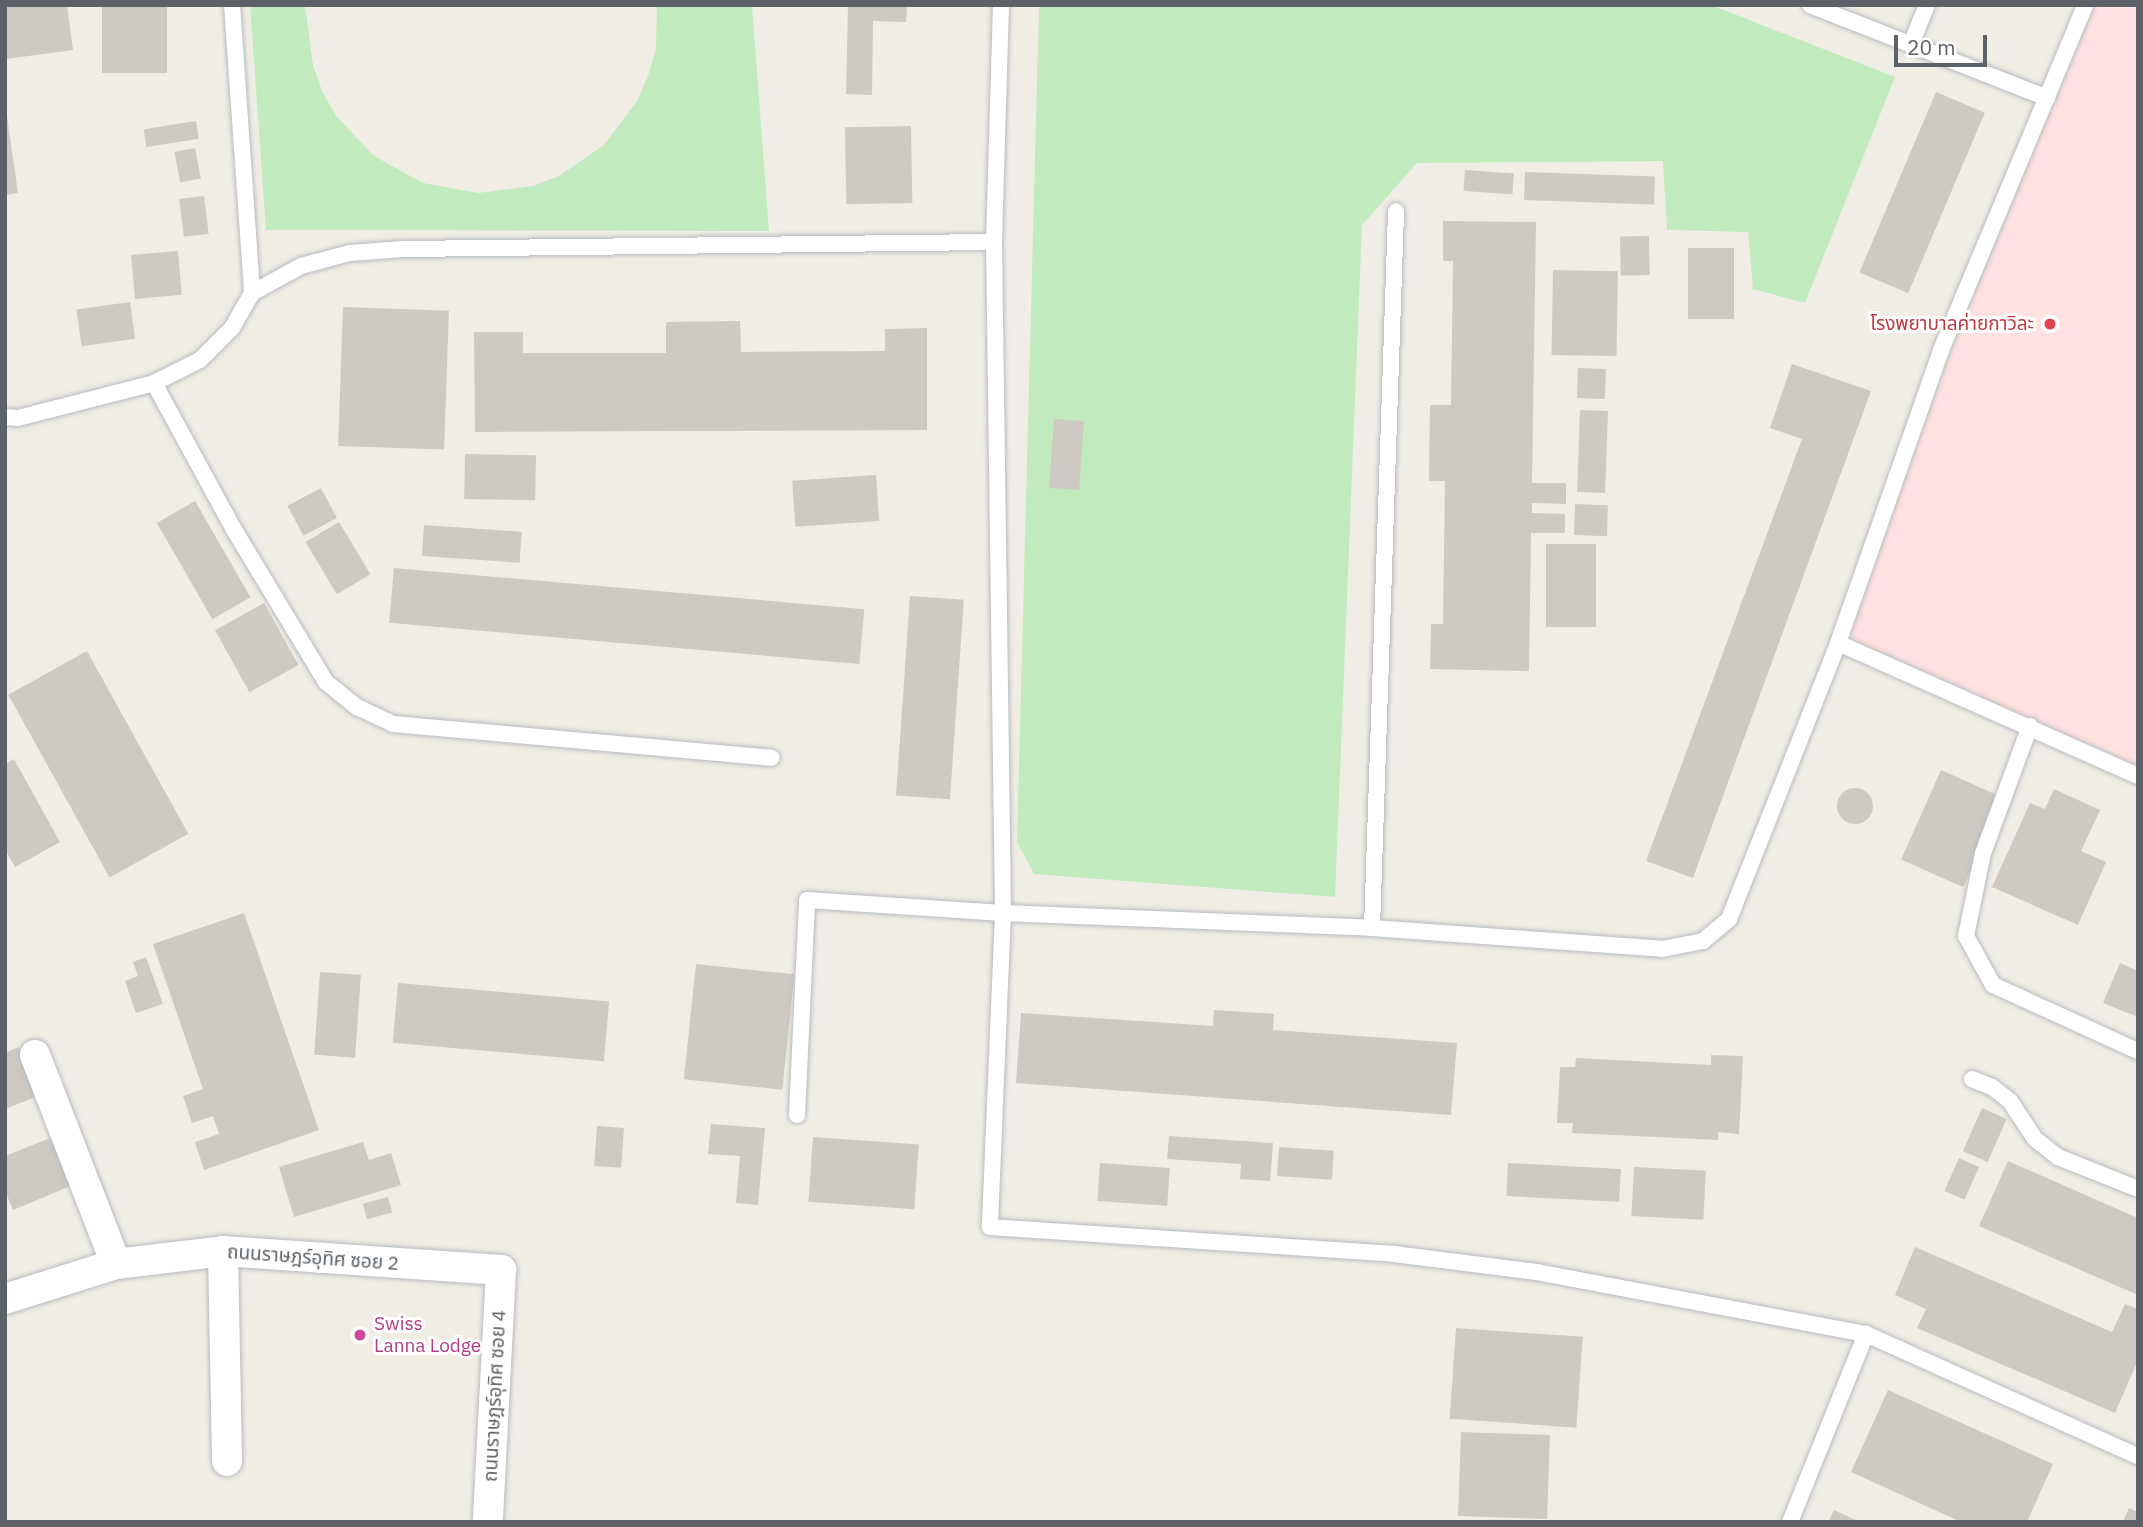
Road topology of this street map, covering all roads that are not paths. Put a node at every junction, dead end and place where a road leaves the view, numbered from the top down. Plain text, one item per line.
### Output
1 (232, 5) edge
2 (1001, 5) edge
3 (1810, 5) edge
4 (1927, 5) edge
5 (2085, 5) edge
6 (1912, 44) junction
7 (2048, 98) junction
8 (1396, 211) dead end
9 (994, 242) junction
10 (252, 293) junction
11 (154, 383) junction
12 (5, 418) edge
13 (1838, 643) junction
14 (2030, 726) junction
15 (771, 758) dead end
16 (2138, 776) edge
17 (1003, 912) junction
18 (1372, 928) junction
19 (2138, 1051) edge
20 (35, 1055) dead end
21 (1972, 1079) dead end
22 (797, 1115) dead end
23 (2138, 1189) edge
24 (223, 1251) junction
25 (116, 1264) junction
26 (501, 1270) joint
27 (5, 1298) edge
28 (1866, 1334) junction
29 (2138, 1456) edge
30 (227, 1461) dead end
31 (488, 1522) edge
32 (1790, 1522) edge

1 - 10 lane
2 - 9 lane
3 - 6 lane
4 - 6 lane
5 - 7 lane
6 - 7 lane
7 - 13 lane
8 - 18 lane
9 - 10 lane
9 - 17 lane
10 - 11 lane
11 - 12 lane
11 - 15 lane
13 - 14 lane
13 - 18 lane
14 - 16 lane
14 - 19 lane
17 - 18 lane
17 - 22 lane
17 - 28 lane
20 - 25 street
21 - 23 lane
24 - 25 street, ถนนราษฎร์อุทิศ ซอย 2
24 - 26 street, ถนนราษฎร์อุทิศ ซอย 2
24 - 30 street
25 - 27 street, ถนนราษฎร์อุทิศ ซอย 2
26 - 31 street, ถนนราษฎร์อุทิศ ซอย 4
28 - 29 lane
28 - 32 lane

